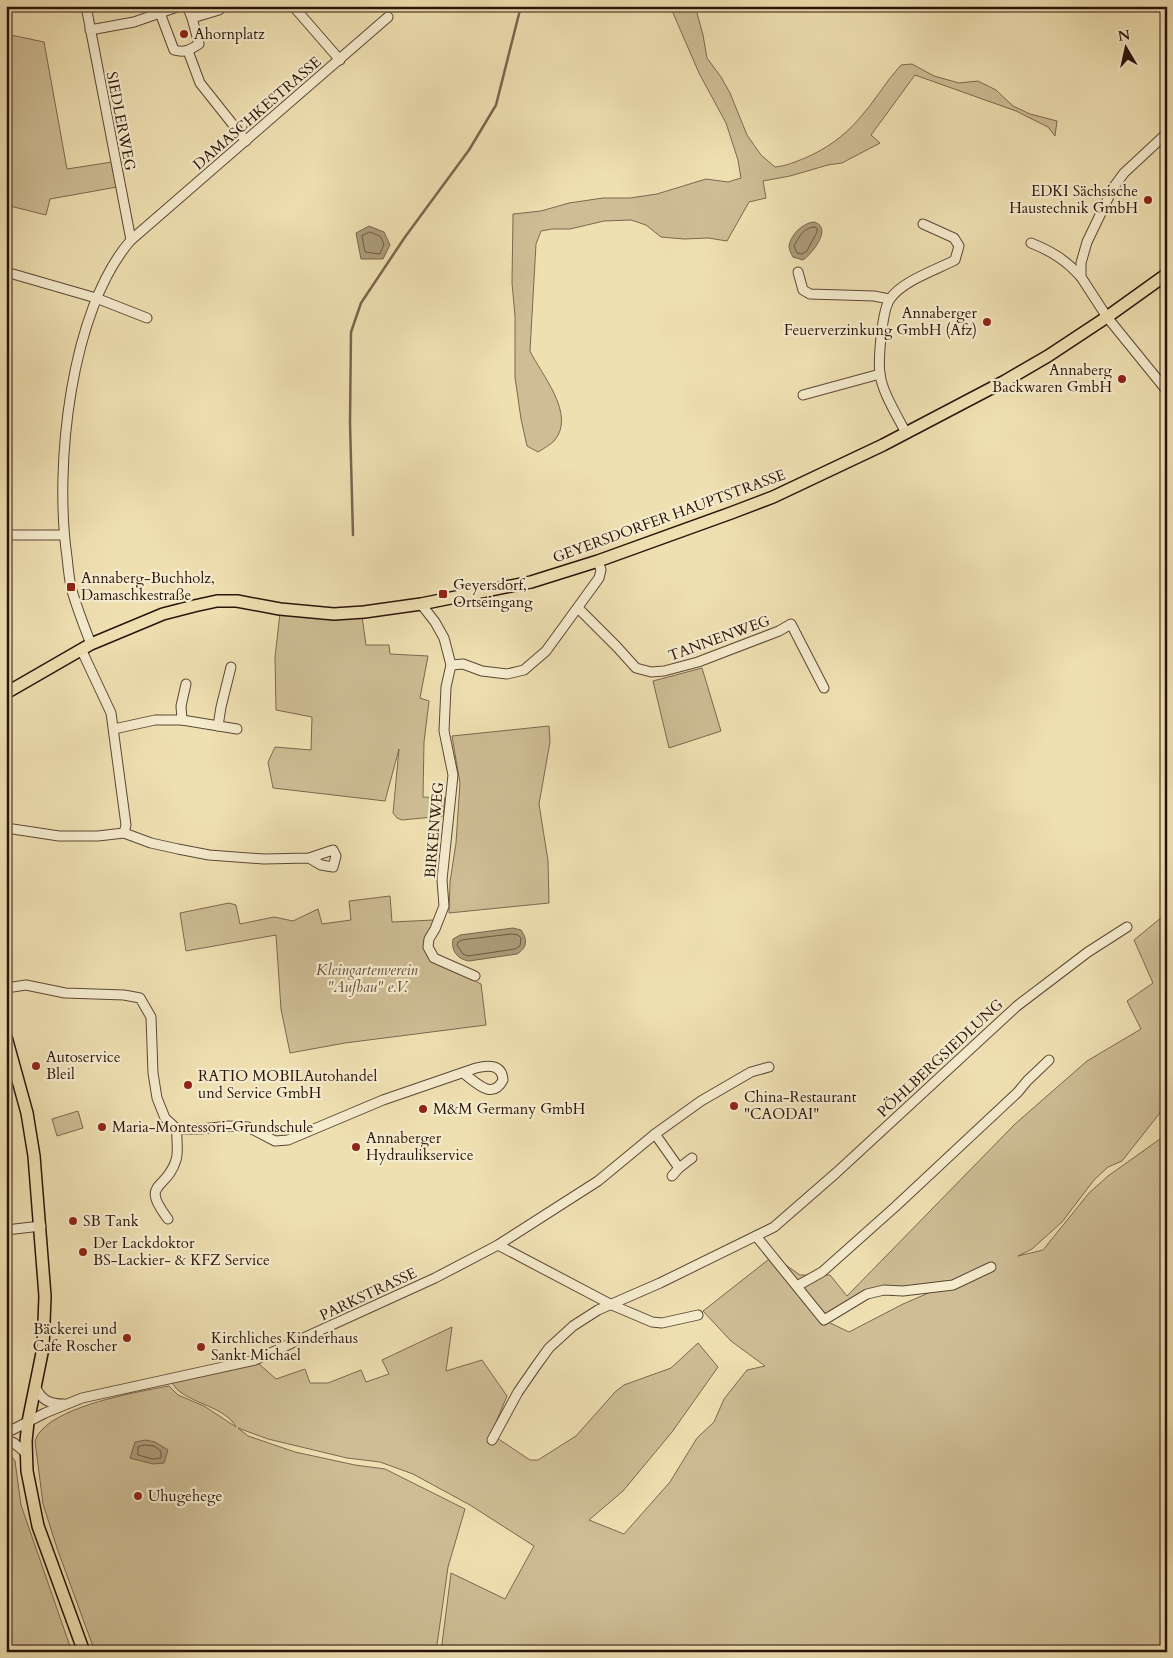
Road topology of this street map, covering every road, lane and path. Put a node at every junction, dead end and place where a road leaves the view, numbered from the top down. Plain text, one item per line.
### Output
1 (86, 6) edge
2 (180, 6) edge
3 (187, 6) edge
4 (224, 6) edge
5 (293, 6) edge
6 (160, 13) junction
7 (388, 17) dead end
8 (192, 18) junction
9 (90, 30) junction
10 (188, 51) junction
11 (340, 60) junction
12 (1167, 133) edge
13 (246, 140) junction
14 (128, 218) junction
15 (923, 224) dead end
16 (144, 228) junction
17 (131, 240) junction
18 (1031, 243) dead end
19 (6, 272) edge
20 (798, 272) dead end
21 (1167, 274) edge
22 (1081, 276) junction
23 (96, 298) junction
24 (890, 299) junction
25 (147, 318) dead end
26 (1107, 318) junction
27 (880, 374) junction
28 (1167, 391) edge
29 (803, 395) dead end
30 (906, 433) junction
31 (6, 535) edge
32 (64, 535) junction
33 (598, 561) junction
34 (421, 604) junction
35 (578, 608) junction
36 (86, 647) junction
37 (451, 665) junction
38 (231, 667) dead end
39 (186, 684) dead end
40 (824, 688) dead end
41 (6, 693) edge
42 (182, 720) junction
43 (218, 726) junction
44 (114, 729) junction
45 (236, 729) dead end
46 (6, 828) edge
47 (124, 833) junction
48 (309, 858) dead end
49 (1127, 927) dead end
50 (475, 976) dead end
51 (6, 988) edge
52 (6, 1036) edge
53 (1050, 1060) dead end
54 (769, 1066) dead end
55 (464, 1073) dead end
56 (177, 1129) junction
57 (655, 1134) junction
58 (692, 1158) dead end
59 (679, 1168) junction
60 (672, 1176) dead end
61 (168, 1219) dead end
62 (40, 1226) junction
63 (6, 1230) edge
64 (756, 1236) junction
65 (498, 1245) junction
66 (991, 1266) dead end
67 (797, 1286) junction
68 (612, 1305) junction
69 (698, 1315) dead end
70 (35, 1386) junction
71 (67, 1404) junction
72 (28, 1422) junction
73 (6, 1433) edge
74 (6, 1440) edge
75 (492, 1440) dead end
76 (26, 1453) junction
77 (84, 1652) edge

1 - 9 street, SIEDLERWEG
2 - 6 street
3 - 8 street
4 - 8 street
5 - 11 street
6 - 9 street
6 - 10 street
7 - 11 street, DAMASCHKESTRASSE
8 - 10 street
9 - 14 street, SIEDLERWEG
10 - 13 street
11 - 13 street, DAMASCHKESTRASSE
12 - 22 street
13 - 16 street, DAMASCHKESTRASSE
14 - 16 street
14 - 17 street, SIEDLERWEG
15 - 24 street
16 - 17 street, DAMASCHKESTRASSE
17 - 23 street, DAMASCHKESTRASSE
18 - 22 street
19 - 23 street
20 - 24 street
21 - 26 main road, GEYERSDORFER HAUPTSTRASSE
22 - 26 street
23 - 25 street
23 - 32 street, DAMASCHKESTRASSE
24 - 27 street
26 - 28 street
26 - 30 main road, GEYERSDORFER HAUPTSTRASSE
27 - 29 street
27 - 30 street
30 - 33 main road, GEYERSDORFER HAUPTSTRASSE
31 - 32 street
32 - 36 street, DAMASCHKESTRASSE
33 - 34 main road, GEYERSDORFER HAUPTSTRASSE
33 - 35 street
34 - 36 main road, GEYERSDORFER HAUPTSTRASSE
34 - 37 street, BIRKENWEG
35 - 37 street
35 - 40 street, TANNENWEG
36 - 41 main road, GEYERSDORFER HAUPTSTRASSE
36 - 44 street, DAMASCHKESTRASSE
37 - 50 street, BIRKENWEG
38 - 43 street
39 - 42 street
42 - 43 street
42 - 44 street
43 - 45 street
44 - 47 street, DAMASCHKESTRASSE
46 - 47 street
47 - 48 street
49 - 64 street, PÖHLBERGSIEDLUNG
51 - 56 street
52 - 62 main road
53 - 67 street
54 - 57 street, PARKSTRASSE
55 - 56 street
56 - 61 street
57 - 59 street
57 - 65 street, PARKSTRASSE
58 - 59 street
59 - 60 street
62 - 63 street
62 - 70 main road
64 - 67 street
64 - 68 street, PÖHLBERGSIEDLUNG
65 - 68 street
65 - 71 street, PARKSTRASSE
66 - 67 street
68 - 69 street
68 - 75 street, PÖHLBERGSIEDLUNG
70 - 71 street
70 - 72 main road
71 - 72 street, PARKSTRASSE
72 - 73 street, PARKSTRASSE
72 - 76 main road
74 - 76 street
76 - 77 main road

